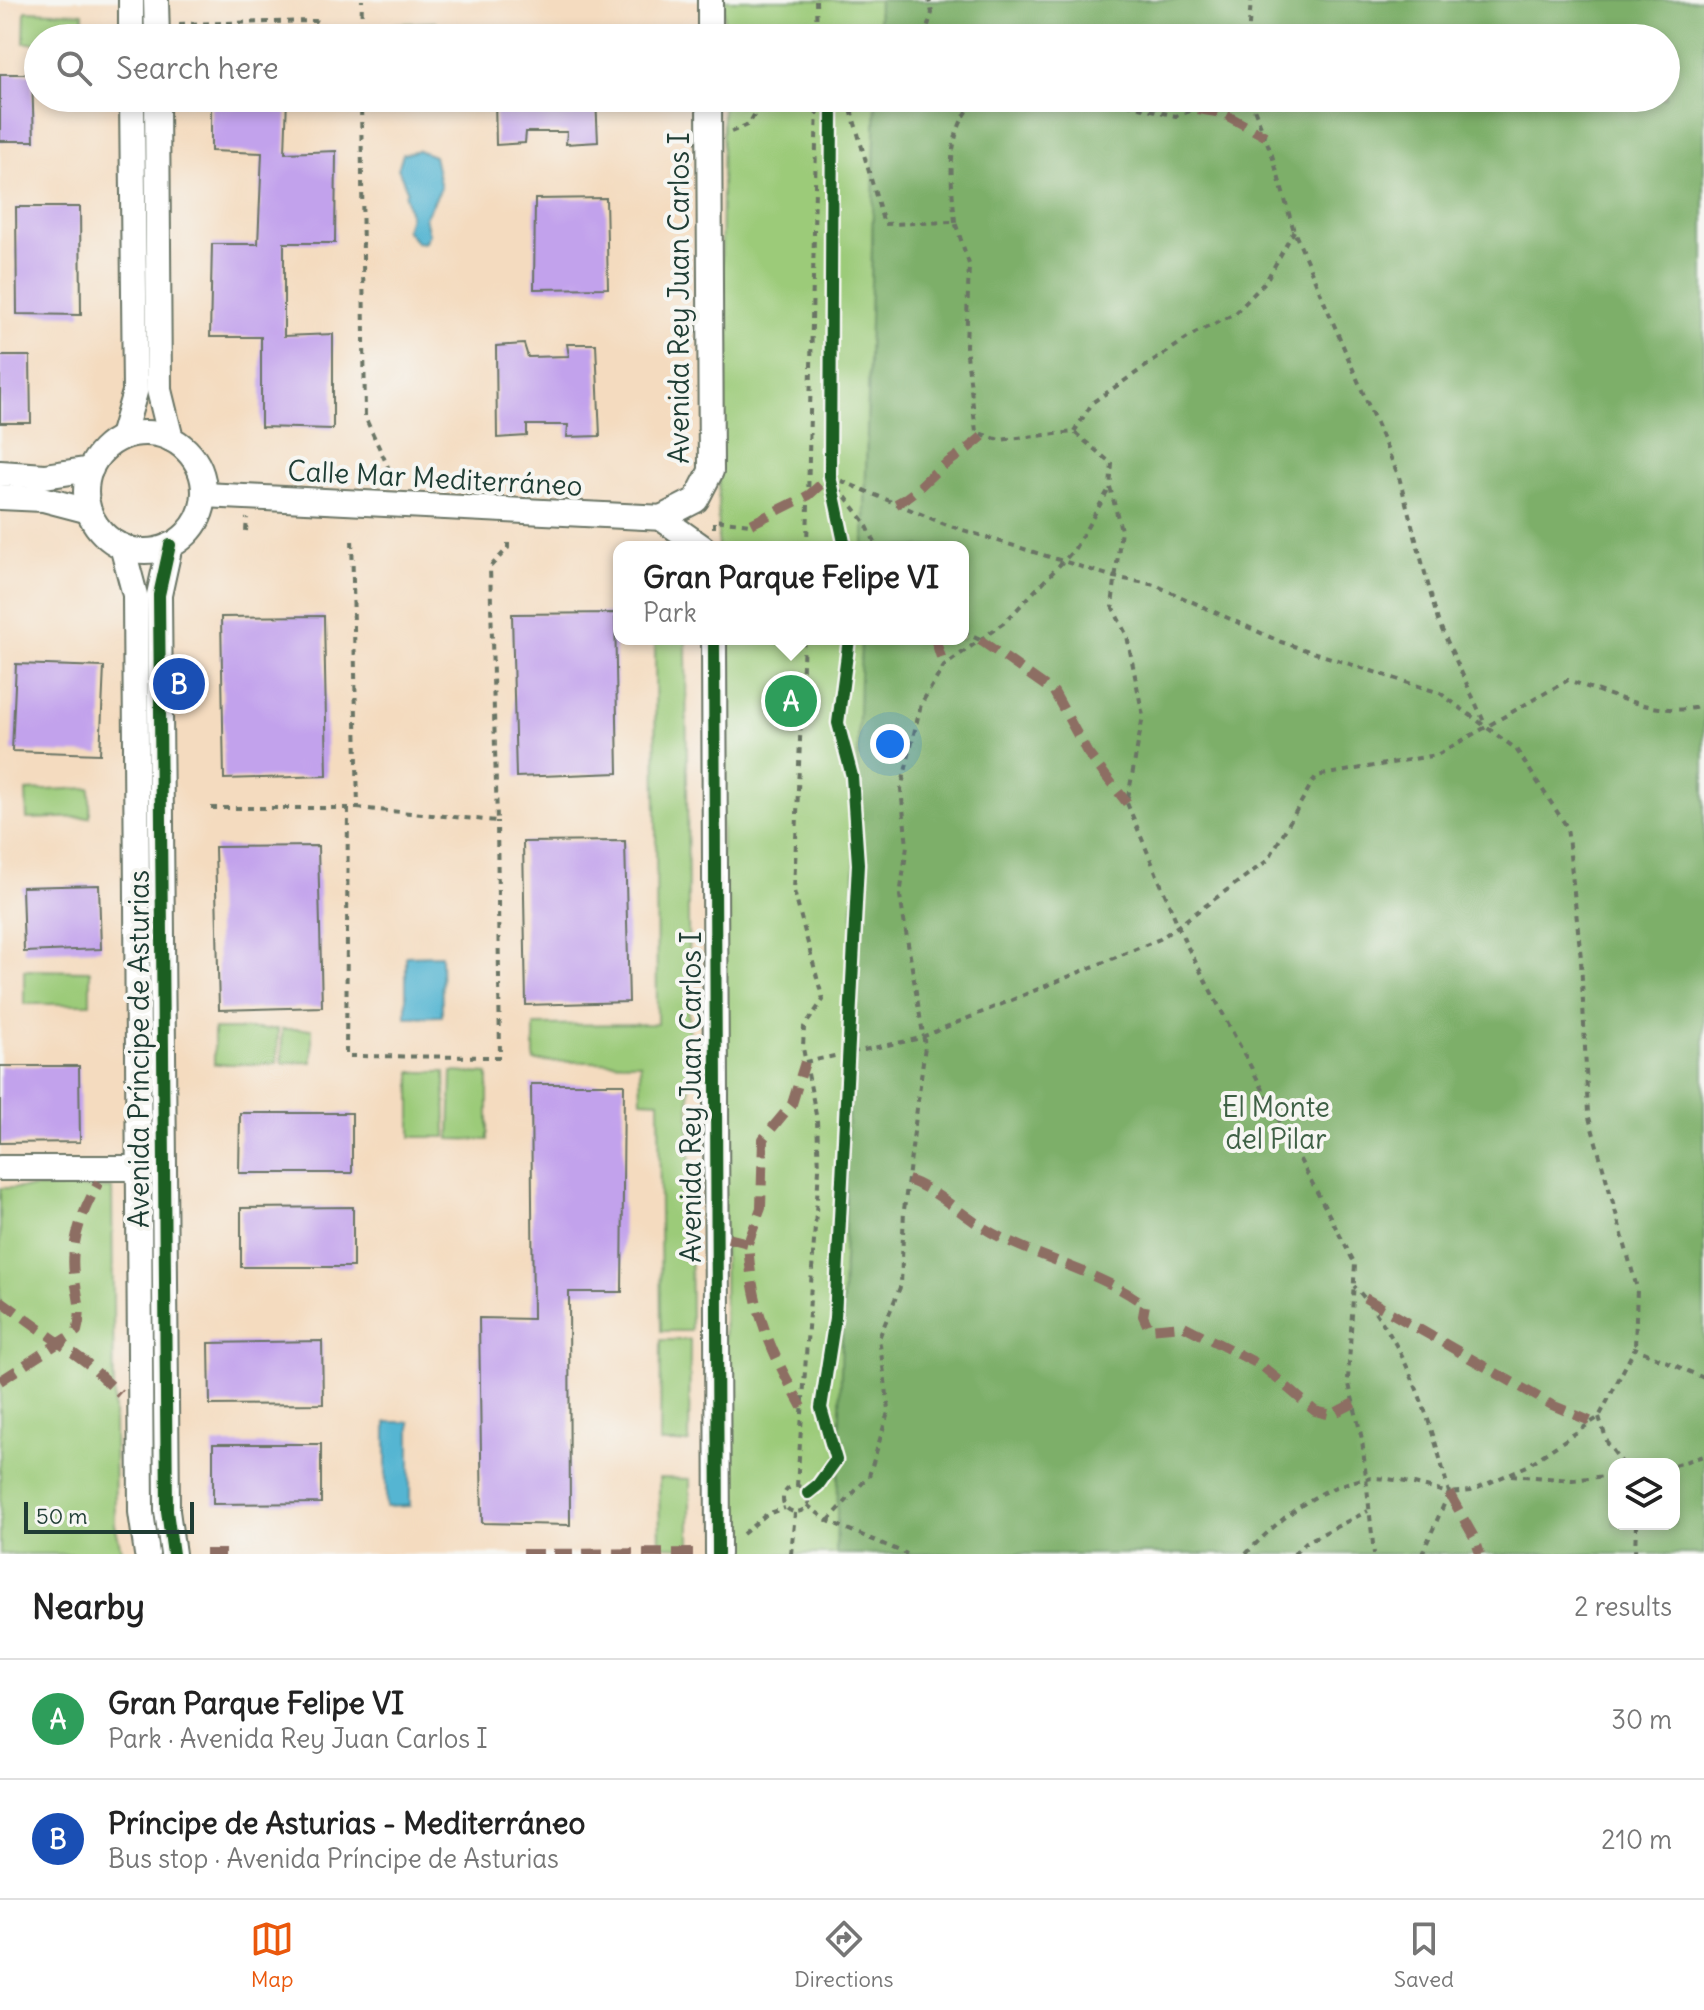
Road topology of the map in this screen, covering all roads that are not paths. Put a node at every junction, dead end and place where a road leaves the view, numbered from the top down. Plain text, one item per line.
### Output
1 (131, 0) edge
2 (156, 0) edge
3 (710, 0) edge
4 (131, 24) edge
5 (157, 24) edge
6 (710, 24) edge
7 (132, 112) edge
8 (157, 112) edge
9 (709, 112) edge
10 (122, 437) junction
11 (171, 439) junction
12 (91, 469) junction
13 (0, 473) edge
14 (204, 495) junction
15 (0, 497) edge
16 (89, 511) junction
17 (663, 518) junction
18 (694, 541) edge
19 (170, 545) junction
20 (122, 546) junction
21 (714, 645) edge
22 (0, 1168) edge
23 (139, 1168) junction
24 (147, 1554) edge
25 (173, 1554) edge
26 (718, 1554) edge

1 - 4 street
2 - 5 street
3 - 6 street
7 - 10 street
8 - 11 street
9 - 17 street, Avenida Rey Juan Carlos I
10 - 11 street
10 - 12 street
11 - 14 street
12 - 13 street
12 - 16 street
14 - 17 street, Calle Mar Mediterráneo
14 - 19 street
15 - 16 street
16 - 20 street
17 - 18 street
19 - 20 street
19 - 25 street, Avenida Príncipe de Asturias
20 - 23 street, Avenida Príncipe de Asturias
21 - 26 street, Avenida Rey Juan Carlos I
22 - 23 street
23 - 24 street, Avenida Príncipe de Asturias

